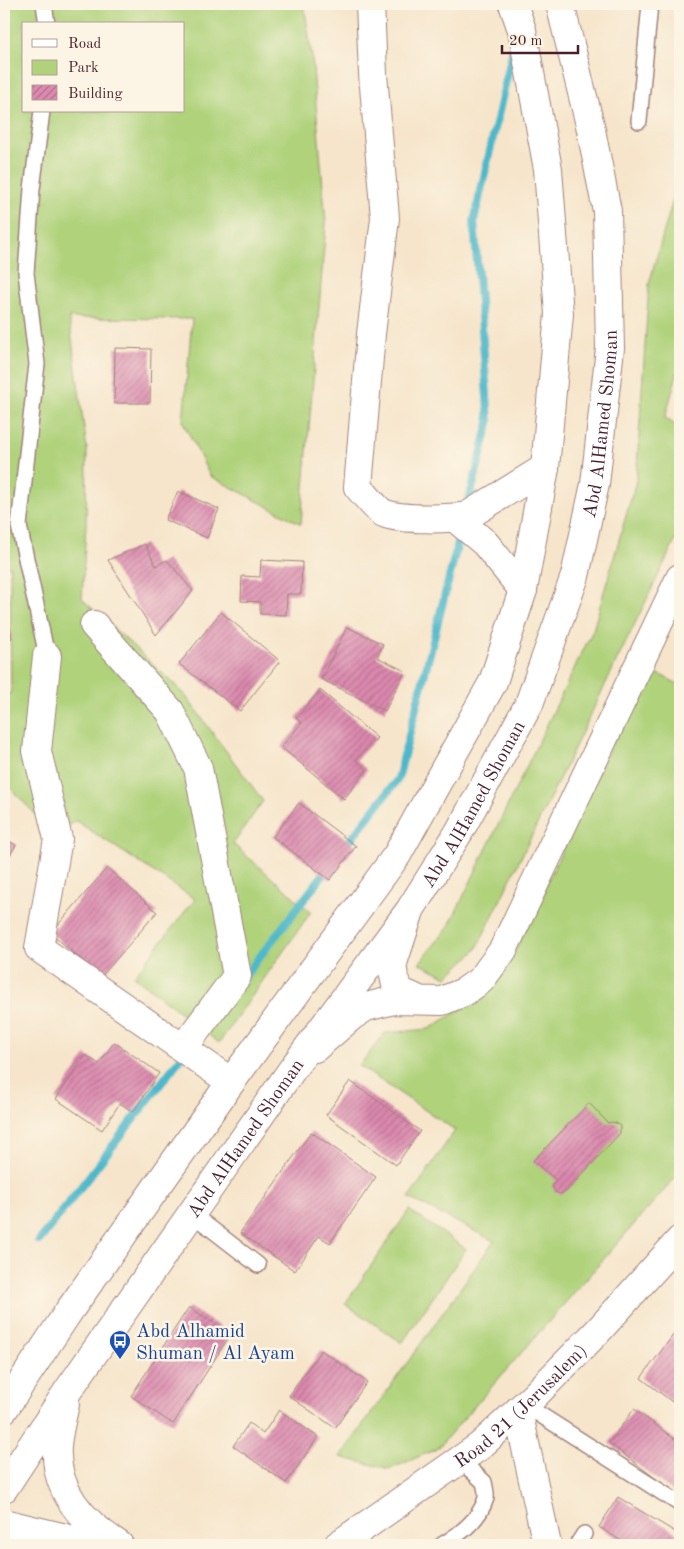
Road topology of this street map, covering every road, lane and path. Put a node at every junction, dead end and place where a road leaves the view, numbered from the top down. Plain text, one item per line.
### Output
1 (44, 4) edge
2 (370, 4) edge
3 (514, 4) edge
4 (560, 4) edge
5 (568, 4) edge
6 (650, 4) edge
7 (47, 22) edge
8 (42, 112) edge
9 (639, 122) dead end
10 (590, 125) junction
11 (545, 468) junction
12 (455, 518) junction
13 (680, 578) edge
14 (523, 590) junction
15 (94, 625) dead end
16 (47, 656) joint
17 (410, 910) junction
18 (419, 1000) junction
19 (183, 1048) junction
20 (296, 1064) junction
21 (231, 1082) junction
22 (192, 1214) junction
23 (679, 1245) edge
24 (258, 1265) dead end
25 (69, 1389) junction
26 (521, 1408) junction
27 (4, 1409) edge
28 (461, 1461) junction
29 (4, 1488) edge
30 (680, 1504) edge
31 (4, 1524) edge
32 (95, 1545) edge
33 (119, 1545) edge
34 (338, 1545) edge
35 (442, 1545) edge
36 (547, 1545) edge

1 - 7 lane
2 - 12 main road
3 - 11 main road, Abd AlHamed Shoman
4 - 10 main road, Abd AlHamed Shoman
5 - 10 main road
6 - 9 lane
8 - 16 lane
10 - 17 main road, Abd AlHamed Shoman
11 - 12 main road
11 - 14 main road, Abd AlHamed Shoman
12 - 14 main road
13 - 18 main road
14 - 21 main road, Abd AlHamed Shoman
15 - 19 main road
16 - 19 main road
17 - 18 main road
17 - 20 main road, Abd AlHamed Shoman
18 - 20 main road
19 - 21 main road
20 - 22 main road, Abd AlHamed Shoman
21 - 27 main road, Abd AlHamed Shoman
22 - 24 lane
22 - 25 main road, Abd AlHamed Shoman
23 - 26 main road, Road 21 (Jerusalem)
25 - 29 main road, Abd AlHamed Shoman
25 - 33 main road
26 - 28 main road, Road 21 (Jerusalem)
26 - 30 lane
26 - 36 main road
28 - 34 main road, Road 21 (Jerusalem)
28 - 35 lane
31 - 32 main road

